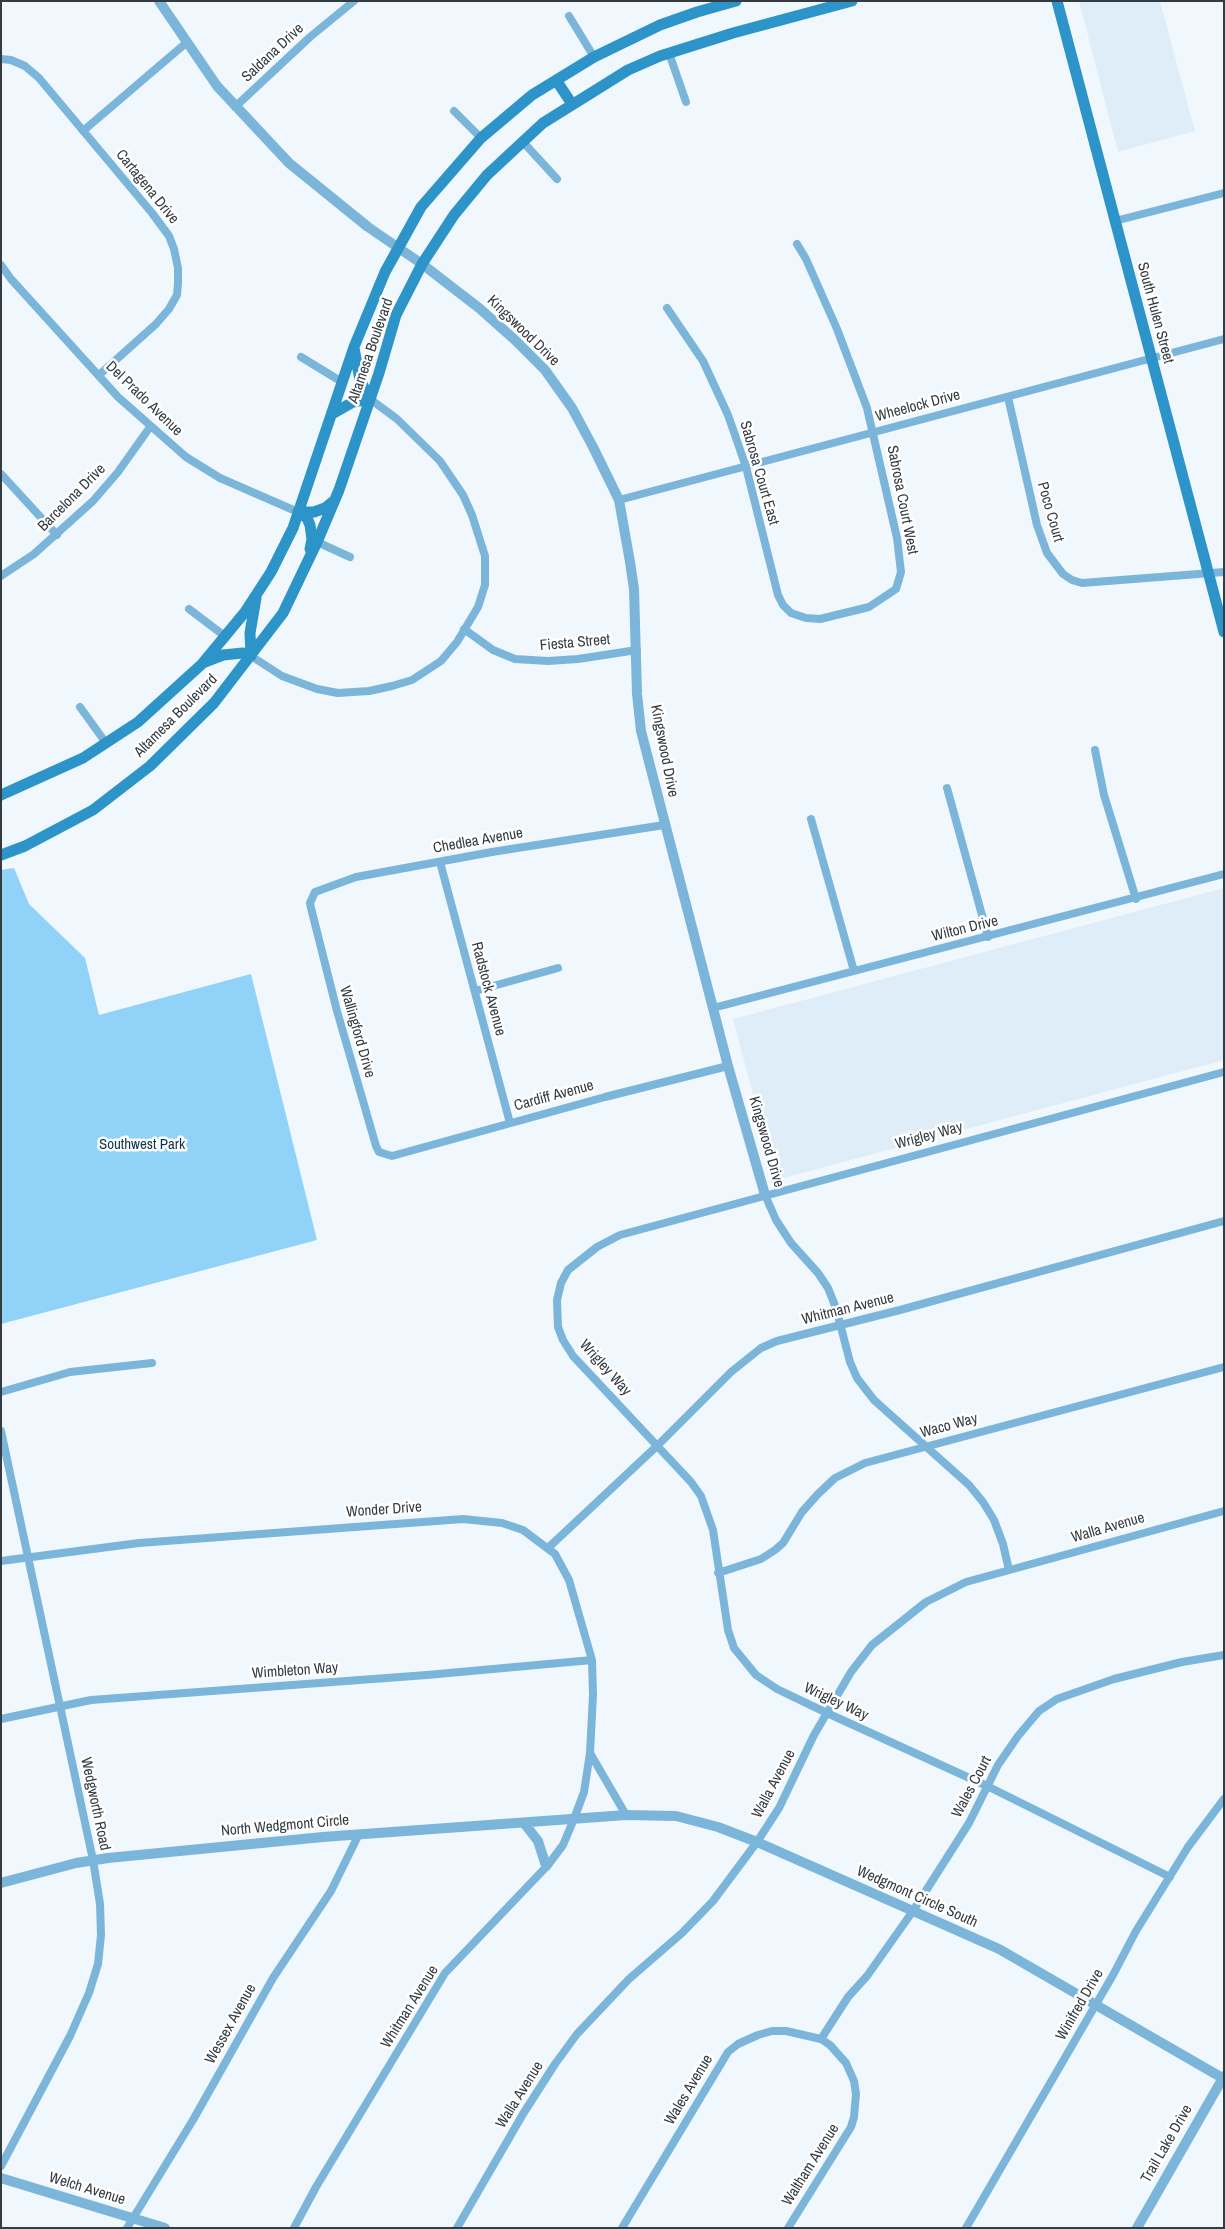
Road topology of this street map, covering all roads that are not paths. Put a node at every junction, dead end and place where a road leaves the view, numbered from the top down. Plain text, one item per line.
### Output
1 (159, 1) edge
2 (354, 1) edge
3 (852, 1) edge
4 (1058, 1) edge
5 (729, 2) edge
6 (825, 5) edge
7 (569, 16) dead end
8 (186, 43) junction
9 (669, 53) junction
10 (594, 57) junction
11 (1, 59) edge
12 (556, 80) junction
13 (686, 102) dead end
14 (572, 104) junction
15 (235, 107) junction
16 (454, 111) dead end
17 (83, 131) junction
18 (481, 138) junction
19 (523, 142) junction
20 (557, 179) dead end
21 (1224, 193) edge
22 (1115, 220) junction
23 (797, 244) dead end
24 (397, 248) junction
25 (422, 264) junction
26 (1, 265) edge
27 (666, 308) dead end
28 (1224, 338) edge
29 (354, 347) junction
30 (1152, 357) junction
31 (301, 358) dead end
32 (99, 375) junction
33 (342, 382) junction
34 (1008, 397) junction
35 (370, 400) junction
36 (332, 414) junction
37 (150, 427) junction
38 (874, 432) junction
39 (746, 467) junction
40 (1, 474) edge
41 (335, 500) junction
42 (619, 500) junction
43 (298, 512) junction
44 (56, 535) junction
45 (317, 542) junction
46 (350, 557) dead end
47 (308, 561) junction
48 (1224, 572) edge
49 (1208, 573) junction
50 (1, 576) edge
51 (257, 594) junction
52 (189, 609) dead end
53 (834, 616) joint
54 (464, 629) junction
55 (1224, 632) edge
56 (226, 637) junction
57 (637, 650) junction
58 (251, 656) junction
59 (202, 664) junction
60 (80, 707) dead end
61 (106, 744) junction
62 (1095, 750) dead end
63 (947, 788) dead end
64 (1, 795) edge
65 (811, 820) dead end
66 (664, 825) junction
67 (1, 855) edge
68 (440, 862) junction
69 (1224, 874) edge
70 (1136, 899) junction
71 (311, 908) joint
72 (988, 937) junction
73 (558, 968) dead end
74 (854, 971) junction
75 (475, 991) junction
76 (713, 1008) junction
77 (728, 1066) junction
78 (1224, 1072) edge
79 (510, 1123) junction
80 (389, 1155) joint
81 (765, 1195) junction
82 (1224, 1221) edge
83 (840, 1325) junction
84 (152, 1363) dead end
85 (1224, 1367) edge
86 (1, 1392) edge
87 (1, 1431) edge
88 (658, 1445) junction
89 (927, 1446) junction
90 (1224, 1511) edge
91 (548, 1548) junction
92 (29, 1557) junction
93 (1, 1561) edge
94 (1009, 1570) junction
95 (718, 1573) junction
96 (1224, 1655) edge
97 (592, 1660) junction
98 (60, 1707) junction
99 (827, 1713) junction
100 (1, 1719) edge
101 (590, 1753) junction
102 (988, 1786) junction
103 (1224, 1799) edge
104 (626, 1815) junction
105 (574, 1819) junction
106 (524, 1823) junction
107 (359, 1834) junction
108 (757, 1842) junction
109 (93, 1860) junction
110 (546, 1866) junction
111 (1170, 1877) junction
112 (1, 1883) edge
113 (913, 1911) junction
114 (1096, 2006) junction
115 (821, 2039) junction
116 (1223, 2078) edge
117 (1, 2166) edge
118 (1, 2178) edge
119 (133, 2218) junction
120 (127, 2228) edge
121 (165, 2228) edge
122 (294, 2228) edge
123 (457, 2228) edge
124 (622, 2228) edge
125 (788, 2228) edge
126 (966, 2228) edge
127 (1137, 2228) edge

1 - 8 street, Kingswood Drive
2 - 15 street, Saldana Drive
3 - 6 main road, Altamesa Boulevard
4 - 22 main road, South Hulen Street
5 - 10 main road, Altamesa Boulevard
6 - 9 main road, Altamesa Boulevard
7 - 10 street
8 - 15 street, Kingswood Drive
8 - 17 street
9 - 13 street
9 - 14 main road, Altamesa Boulevard
10 - 12 main road, Altamesa Boulevard
11 - 17 street, Cartagena Drive
12 - 14 main road
12 - 18 main road, Altamesa Boulevard
14 - 19 main road, Altamesa Boulevard
15 - 24 street, Kingswood Drive
16 - 18 street
17 - 32 street, Cartagena Drive
18 - 24 main road, Altamesa Boulevard
19 - 20 street
19 - 25 main road, Altamesa Boulevard
21 - 22 street
22 - 30 main road, South Hulen Street
23 - 38 street, Sabrosa Court West
24 - 25 street, Kingswood Drive
24 - 29 main road, Altamesa Boulevard
25 - 35 main road, Altamesa Boulevard
25 - 42 street, Kingswood Drive
26 - 32 street, Del Prado Avenue
27 - 39 street, Sabrosa Court East
28 - 30 street, Wheelock Drive
29 - 33 main road, Altamesa Boulevard
29 - 35 main road
30 - 34 street, Wheelock Drive
30 - 49 main road, South Hulen Street
31 - 33 street, Altamesa Boulevard
32 - 37 street, Del Prado Avenue
33 - 36 main road, Altamesa Boulevard
34 - 38 street, Wheelock Drive
34 - 49 street, Poco Court
35 - 36 main road
35 - 41 main road, Altamesa Boulevard
35 - 54 street
36 - 43 main road, Altamesa Boulevard
37 - 43 street, Del Prado Avenue
37 - 44 street, Barcelona Drive
38 - 39 street, Wheelock Drive
38 - 53 street, Sabrosa Court West
39 - 42 street, Wheelock Drive
39 - 53 street, Sabrosa Court East
40 - 44 street
41 - 43 main road
41 - 45 main road, Altamesa Boulevard
42 - 57 street, Kingswood Drive
43 - 47 main road
43 - 51 main road, Altamesa Boulevard
44 - 50 street, Barcelona Drive
45 - 46 street
45 - 47 main road, Altamesa Boulevard
47 - 58 main road, Altamesa Boulevard
48 - 49 street, Poco Court
49 - 55 main road, South Hulen Street
51 - 56 main road, Altamesa Boulevard
51 - 58 main road
52 - 56 street
54 - 57 street, Fiesta Street
54 - 58 street
56 - 59 main road, Altamesa Boulevard
57 - 66 street, Kingswood Drive
58 - 59 main road
58 - 67 main road, Altamesa Boulevard
59 - 61 main road, Altamesa Boulevard
60 - 61 street
61 - 64 main road, Altamesa Boulevard
62 - 70 street
63 - 72 street
65 - 74 street
66 - 68 street, Chedlea Avenue
66 - 76 street, Kingswood Drive
68 - 71 street, Chedlea Avenue
68 - 75 street, Radstock Avenue
69 - 70 street, Wilton Drive
70 - 72 street, Wilton Drive
71 - 80 street, Wallingford Drive
72 - 74 street, Wilton Drive
73 - 75 street
74 - 76 street, Wilton Drive
75 - 79 street, Radstock Avenue
76 - 77 street, Kingswood Drive
77 - 79 street, Cardiff Avenue
77 - 81 street, Kingswood Drive
78 - 81 street, Wrigley Way
79 - 80 street, Cardiff Avenue
81 - 83 street, Kingswood Drive
81 - 88 street, Wrigley Way
82 - 83 street, Whitman Avenue
83 - 88 street, Whitman Avenue
83 - 89 street, Kingswood Drive
84 - 86 street
85 - 89 street, Waco Way
87 - 92 street, Wedgworth Road
88 - 91 street, Whitman Avenue
88 - 95 street, Wrigley Way
89 - 94 street, Kingswood Drive
89 - 95 street, Waco Way
90 - 94 street, Walla Avenue
91 - 92 street, Wonder Drive
91 - 97 street, Wonder Drive
92 - 93 street, Wonder Drive
92 - 98 street, Wedgworth Road
94 - 99 street, Walla Avenue
95 - 99 street, Wrigley Way
96 - 102 street, Wales Court
97 - 98 street, Wimbleton Way
97 - 101 street, Wonder Drive
98 - 100 street, Wimbleton Way
98 - 109 street, Wedgworth Road
99 - 102 street, Wrigley Way
99 - 108 street, Walla Avenue
101 - 104 street
101 - 105 street, Wonder Drive
102 - 111 street, Wrigley Way
102 - 113 street, Wales Court
103 - 111 street, Winifred Drive
104 - 105 street, Wedgmont Circle South
104 - 108 street, Wedgmont Circle South
105 - 106 street, North Wedgmont Circle
105 - 110 street, Whitman Avenue
106 - 107 street, North Wedgmont Circle
106 - 110 street
107 - 109 street, North Wedgmont Circle
107 - 119 street, Wessex Avenue
108 - 113 street, Wedgmont Circle South
108 - 123 street, Walla Avenue
109 - 112 street, North Wedgmont Circle
109 - 117 street, Wedgworth Road
110 - 122 street, Whitman Avenue
111 - 114 street, Winifred Drive
113 - 114 street, Wedgmont Circle South
113 - 115 street, Wales Court
114 - 116 street, Wedgmont Circle South
114 - 126 street, Winifred Drive
115 - 124 street, Wales Avenue
115 - 125 street, Waltham Avenue
116 - 127 street, Trail Lake Drive
118 - 119 street, Welch Avenue
119 - 120 street, Wessex Avenue
119 - 121 street, Welch Avenue

